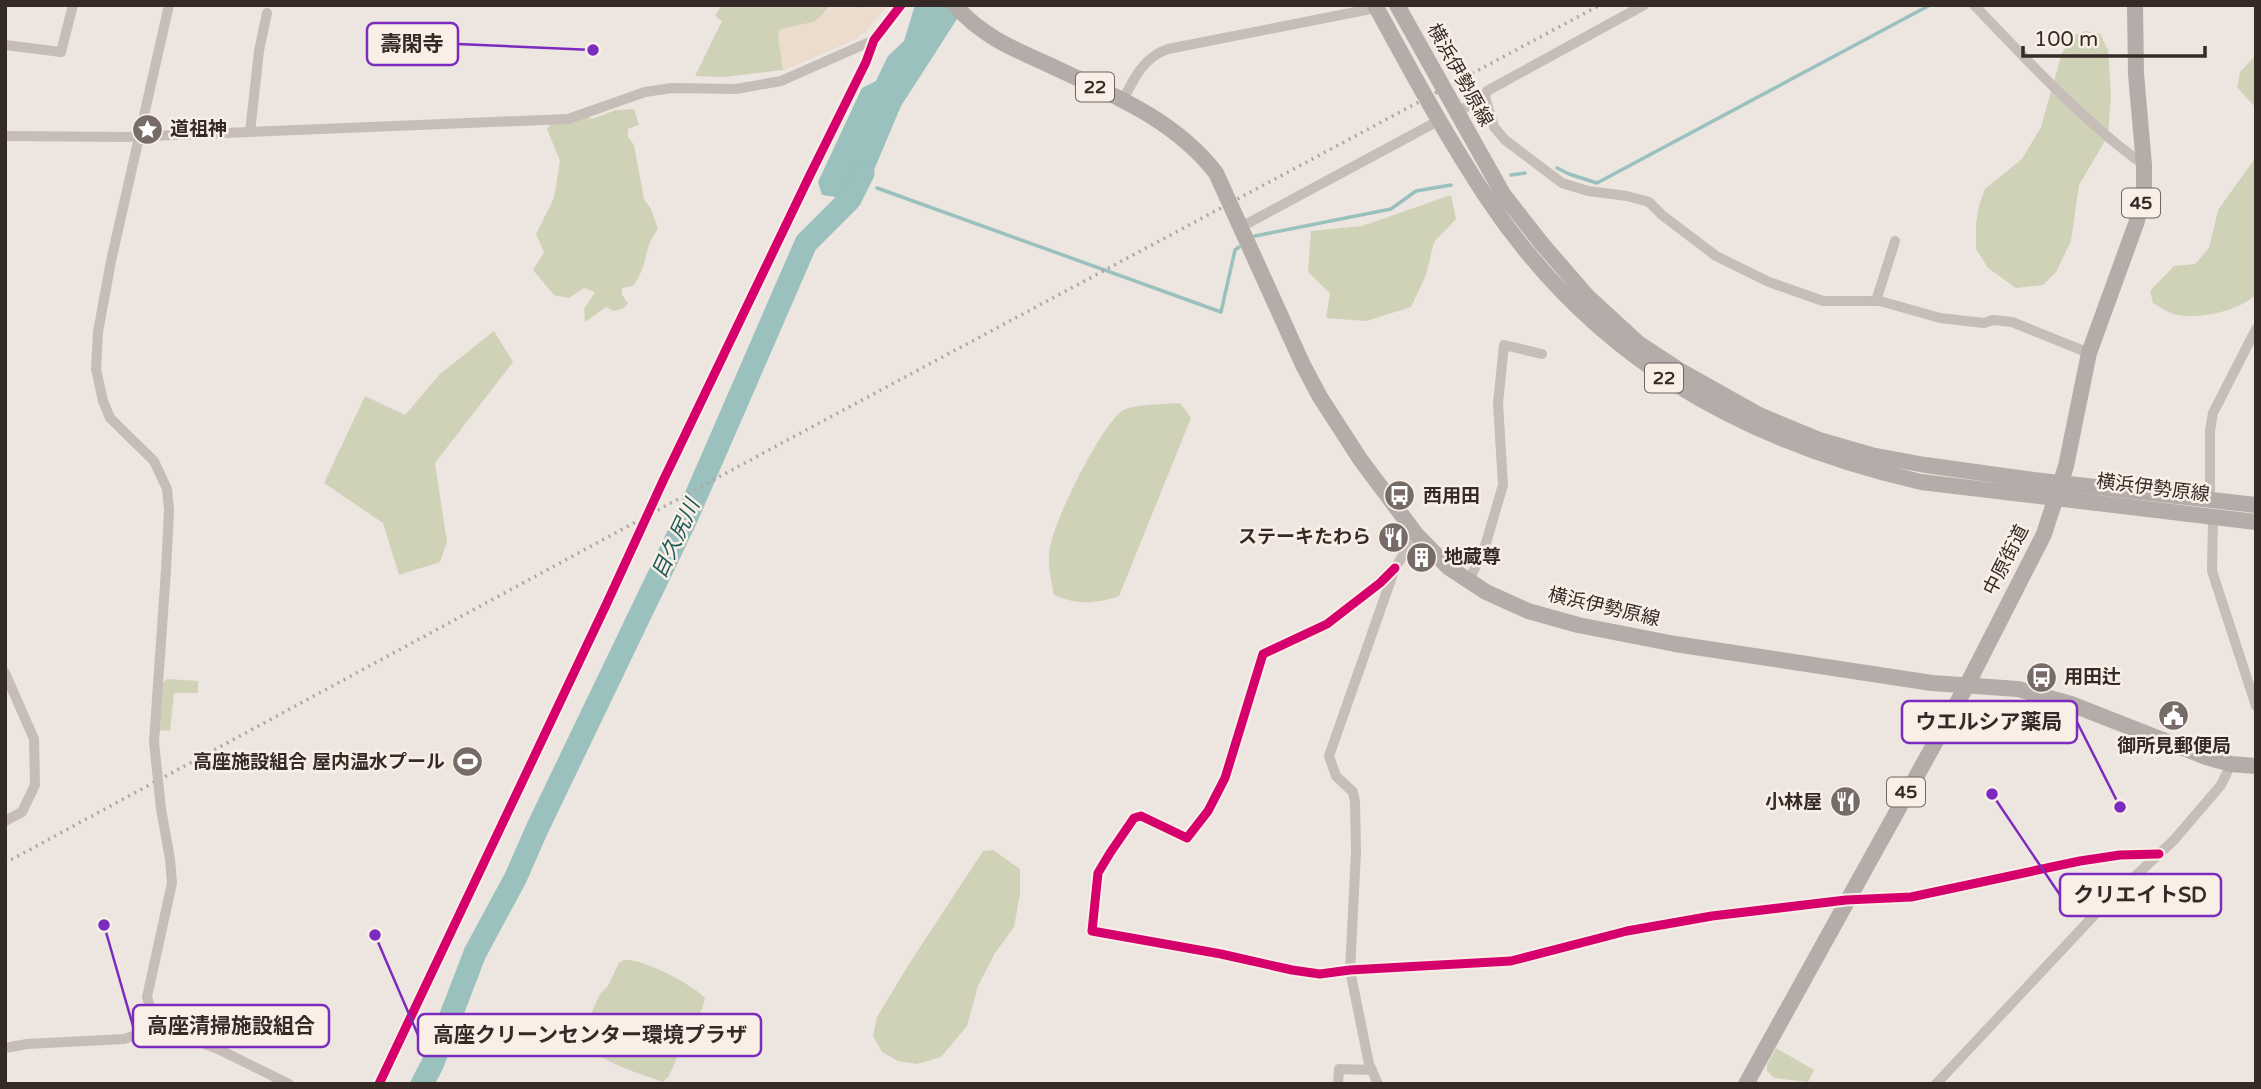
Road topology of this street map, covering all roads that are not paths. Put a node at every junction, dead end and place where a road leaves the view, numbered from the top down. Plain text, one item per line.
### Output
1 (73, 5) edge
2 (169, 5) edge
3 (901, 5) edge
4 (1396, 5) edge
5 (1644, 5) edge
6 (1974, 5) edge
7 (2135, 5) edge
8 (1376, 6) edge
9 (959, 11) edge
10 (267, 13) dead end
11 (874, 40) junction
12 (5, 45) edge
13 (1485, 97) junction
14 (1123, 100) junction
15 (1457, 112) junction
16 (1438, 121) junction
17 (250, 132) junction
18 (5, 136) edge
19 (138, 136) junction
20 (2144, 165) junction
21 (1245, 236) junction
22 (1895, 241) dead end
23 (1877, 300) junction
24 (2256, 329) edge
25 (2089, 353) junction
26 (1542, 354) dead end
27 (2059, 490) junction
28 (2210, 500) junction
29 (2256, 505) edge
30 (2213, 517) junction
31 (2256, 522) edge
32 (1416, 534) junction
33 (1395, 568) junction
34 (1469, 581) junction
35 (5, 673) edge
36 (1967, 685) junction
37 (2256, 706) edge
38 (2231, 764) junction
39 (2256, 766) edge
40 (5, 821) edge
41 (2159, 854) junction
42 (1846, 900) junction
43 (1350, 970) junction
44 (156, 1027) junction
45 (5, 1048) edge
46 (1372, 1070) junction
47 (1751, 1083) edge
48 (289, 1084) edge
49 (379, 1084) edge
50 (1338, 1084) edge
51 (1378, 1084) edge
52 (1936, 1084) edge

1 - 12 street
2 - 19 street
3 - 11 street
4 - 15 main road, 横浜伊勢原線 / 22
5 - 13 street
6 - 20 street
7 - 20 main road, 中原街道 / 45
8 - 14 street
8 - 16 main road, 横浜伊勢原線 / 22
9 - 14 main road, 横浜伊勢原線 / 22
10 - 17 street
11 - 17 street
11 - 49 street
13 - 15 street
13 - 23 street
14 - 21 main road, 横浜伊勢原線 / 22
15 - 27 main road, 横浜伊勢原線 / 22
16 - 21 street
16 - 27 main road, 横浜伊勢原線 / 22
17 - 19 street
18 - 19 street
19 - 44 street, bridge
20 - 25 main road, 中原街道 / 45
21 - 32 main road, 横浜伊勢原線 / 22
22 - 23 street
23 - 25 street
24 - 28 street
25 - 27 main road, 中原街道 / 45
26 - 34 street
27 - 28 main road, 横浜伊勢原線 / 22
27 - 30 main road, 横浜伊勢原線 / 22
27 - 36 main road, 中原街道 / 45
28 - 29 main road, 横浜伊勢原線 / 22
30 - 31 main road, 横浜伊勢原線 / 22
30 - 37 street
32 - 33 street
32 - 34 main road, 横浜伊勢原線 / 22
33 - 43 street
33 - 43 street
34 - 36 main road, 横浜伊勢原線 / 22
35 - 40 street
36 - 38 main road, 横浜伊勢原線 / 22
36 - 42 main road, 中原街道 / 45
38 - 39 main road, 横浜伊勢原線 / 22
38 - 41 street
41 - 42 street
41 - 52 street
42 - 43 street
42 - 47 main road, 中原街道 / 45
43 - 46 street
44 - 45 street
44 - 48 street
46 - 50 street
46 - 51 street

